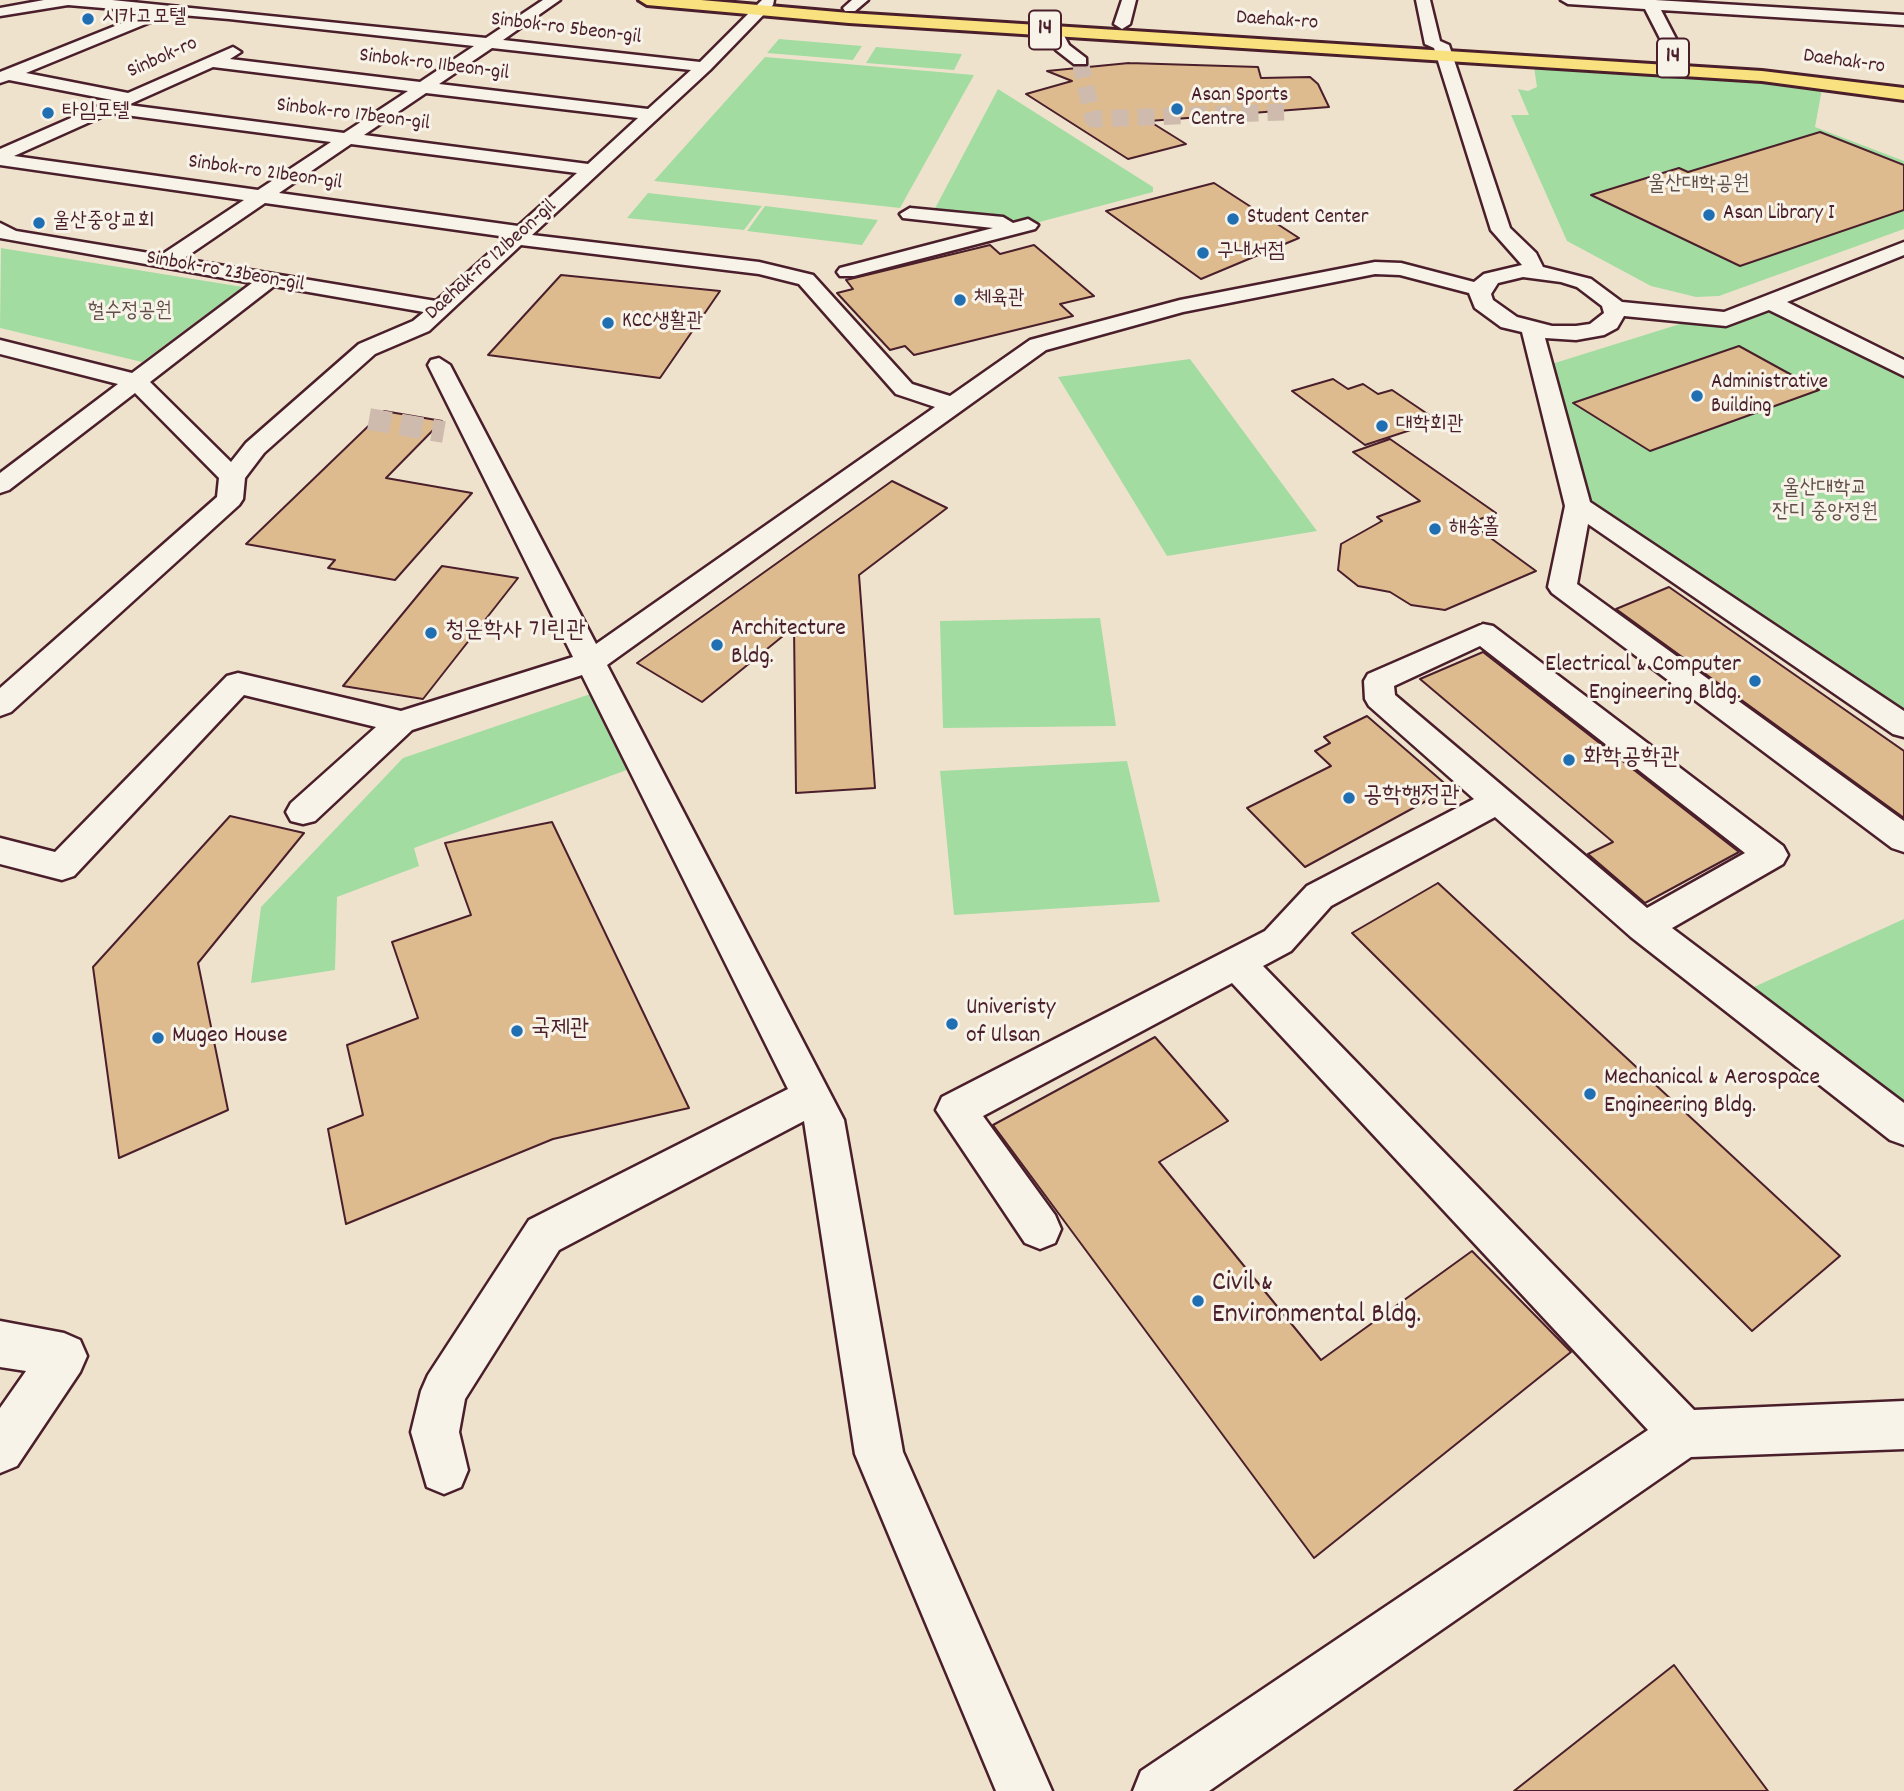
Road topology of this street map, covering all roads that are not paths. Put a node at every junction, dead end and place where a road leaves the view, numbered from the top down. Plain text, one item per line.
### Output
1 (64, 0) edge
2 (553, 0) edge
3 (647, 0) edge
4 (1129, 0) edge
5 (1423, 0) edge
6 (1568, 0) edge
7 (78, 1) edge
8 (1649, 2) edge
9 (757, 4) edge
10 (856, 4) edge
11 (1789, 6) edge
12 (171, 9) junction
13 (320, 11) dead end
14 (0, 12) edge
15 (1904, 20) edge
16 (297, 22) junction
17 (1122, 24) junction
18 (1055, 31) junction
19 (1302, 41) junction
20 (491, 43) junction
21 (1439, 48) junction
22 (1574, 58) junction
23 (1678, 58) junction
24 (1080, 61) tunnel mouth
25 (212, 62) junction
26 (704, 67) junction
27 (4, 77) edge
28 (1904, 84) edge
29 (424, 88) junction
30 (1904, 94) edge
31 (130, 98) junction
32 (109, 108) junction
33 (652, 115) junction
34 (349, 138) junction
35 (0, 158) edge
36 (593, 170) junction
37 (262, 196) junction
38 (909, 214) dead end
39 (3, 235) edge
40 (520, 236) junction
41 (1904, 248) edge
42 (1875, 260) junction
43 (163, 263) junction
44 (848, 272) dead end
45 (1535, 272) junction
46 (1904, 273) edge
47 (268, 281) junction
48 (1481, 290) junction
49 (1770, 302) junction
50 (440, 308) junction
51 (1613, 308) junction
52 (1532, 329) junction
53 (0, 347) edge
54 (439, 365) dead end
55 (1904, 369) edge
56 (136, 381) junction
57 (955, 406) junction
58 (232, 477) junction
59 (0, 485) edge
60 (1578, 506) junction
61 (591, 662) junction
62 (12, 681) edge
63 (0, 705) edge
64 (401, 722) junction
65 (1904, 726) edge
66 (1498, 801) junction
67 (303, 812) dead end
68 (1904, 839) edge
69 (0, 851) edge
70 (1644, 927) junction
71 (1237, 964) junction
72 (813, 1097) junction
73 (1904, 1127) edge
74 (1040, 1229) dead end
75 (0, 1344) edge
76 (1904, 1425) edge
77 (1684, 1434) junction
78 (0, 1449) edge
79 (444, 1470) dead end
80 (1024, 1791) edge
81 (1160, 1791) edge

1 - 7 street
2 - 20 street
3 - 9 main road, Daehak-ro / 14
4 - 17 street
5 - 21 street
6 - 8 street
7 - 12 street, Sinbok-ro 5beon-gil
7 - 14 street
8 - 11 street
8 - 23 street
9 - 10 main road, Daehak-ro / 14
9 - 18 main road, Daehak-ro / 14
9 - 26 street, Daehak-ro 121beon-gil
10 - 17 main road, Daehak-ro / 14
11 - 15 street
12 - 16 street, Sinbok-ro 5beon-gil
12 - 27 street
13 - 16 street, Sinbok-ro
16 - 20 street, Sinbok-ro 5beon-gil
16 - 25 street, Sinbok-ro
17 - 19 main road, Daehak-ro / 14
18 - 19 main road, Daehak-ro / 14
18 - 24 street
19 - 21 main road, Daehak-ro / 14
20 - 26 street, Sinbok-ro 5beon-gil
20 - 29 street
21 - 22 main road, Daehak-ro / 14
21 - 45 street
22 - 23 main road, Daehak-ro / 14
22 - 30 main road, Daehak-ro / 14
23 - 28 main road, Daehak-ro / 14
25 - 29 street, Sinbok-ro 11beon-gil
25 - 31 street, Sinbok-ro
26 - 33 street, Daehak-ro 121beon-gil
27 - 31 street
29 - 33 street, Sinbok-ro 11beon-gil
29 - 34 street
31 - 32 street, Sinbok-ro
32 - 34 street, Sinbok-ro 17beon-gil
32 - 35 street, Sinbok-ro
33 - 36 street, Daehak-ro 121beon-gil
34 - 36 street, Sinbok-ro 17beon-gil
34 - 37 street
35 - 37 street, Sinbok-ro 21beon-gil
36 - 40 street, Daehak-ro 121beon-gil
37 - 40 street, Sinbok-ro 21beon-gil
37 - 43 street
38 - 44 street
39 - 43 street, Sinbok-ro 23beon-gil
40 - 50 street, Daehak-ro 121beon-gil
40 - 57 street, Sinbok-ro 21beon-gil
41 - 42 street
42 - 46 street
42 - 49 street
43 - 47 street, Sinbok-ro 23beon-gil
45 - 48 street
45 - 51 street
47 - 50 street, Sinbok-ro 23beon-gil
47 - 56 street
48 - 52 street
48 - 57 street
49 - 51 street
49 - 55 street
50 - 58 street, Daehak-ro 121beon-gil
51 - 52 street
52 - 60 street
53 - 56 street
54 - 61 street
56 - 58 street
56 - 59 street
57 - 61 street
58 - 62 street, Daehak-ro 121beon-gil
60 - 65 street
60 - 68 street
61 - 64 street
61 - 72 street
62 - 63 street, Daehak-ro 121beon-gil
64 - 67 street
64 - 69 street
66 - 70 street
66 - 70 street
66 - 71 street
70 - 73 street
71 - 74 street
71 - 77 street
72 - 79 street
72 - 80 street
75 - 78 street
76 - 77 street
77 - 81 street

